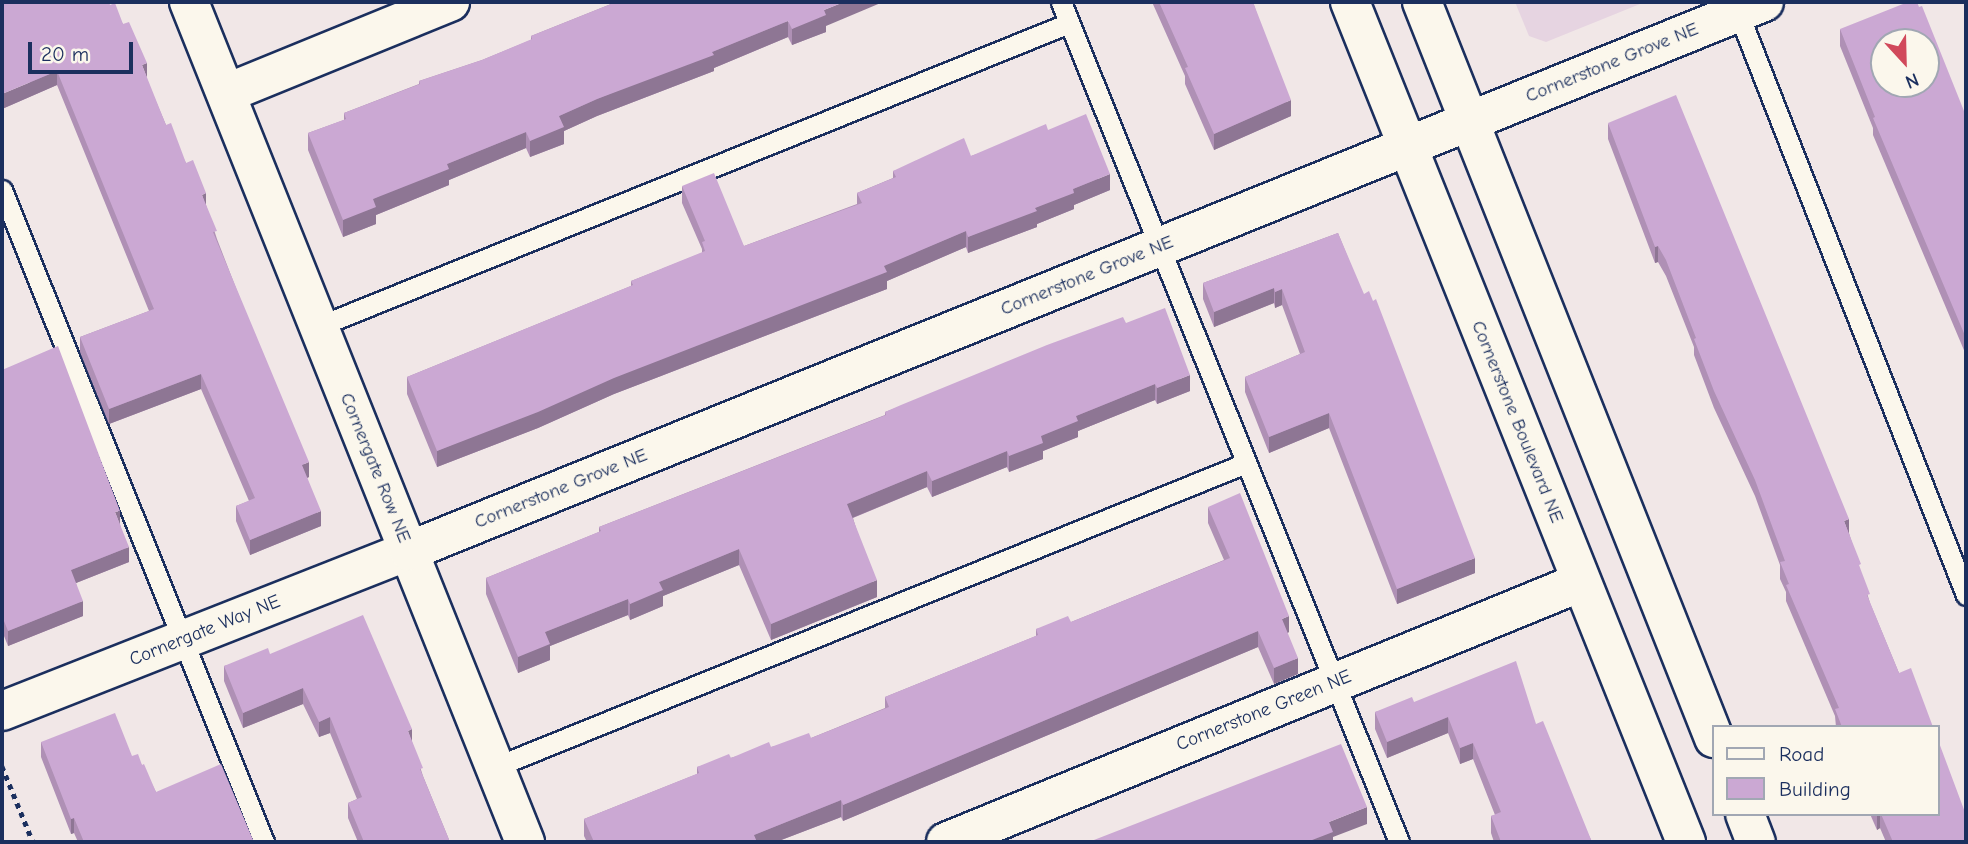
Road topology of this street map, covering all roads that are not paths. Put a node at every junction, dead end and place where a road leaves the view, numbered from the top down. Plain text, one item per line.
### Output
1 (189, 2) edge
2 (450, 2) edge
3 (1061, 2) edge
4 (1350, 2) edge
5 (1422, 2) edge
6 (1751, 7) edge
7 (1069, 23) junction
8 (226, 93) junction
9 (1468, 121) junction
10 (1406, 146) junction
11 (2, 190) edge
12 (1158, 247) junction
13 (317, 327) junction
14 (1246, 463) junction
15 (409, 551) junction
16 (1581, 582) junction
17 (1966, 595) edge
18 (182, 640) junction
19 (1334, 682) junction
20 (2, 712) edge
21 (1713, 735) edge
22 (495, 767) junction
23 (1746, 816) edge
24 (264, 842) edge
25 (525, 842) edge
26 (946, 842) edge
27 (1399, 842) edge
28 (1686, 842) edge
29 (1756, 842) edge

1 - 8 street, Cornergate Row NE
2 - 8 street
3 - 7 lane
4 - 10 street, Cornerstone Boulevard NE
5 - 9 street
6 - 9 street, Cornerstone Grove NE
6 - 17 lane
7 - 12 lane
7 - 13 lane
8 - 13 street, Cornergate Row NE
9 - 10 street, Cornerstone Grove NE
9 - 21 street
10 - 12 street, Cornerstone Grove NE
10 - 16 street, Cornerstone Boulevard NE
11 - 18 lane
12 - 14 lane
12 - 15 street, Cornerstone Grove NE
13 - 15 street, Cornergate Row NE
14 - 19 lane
14 - 22 lane
15 - 18 street, Cornergate Way NE
15 - 22 street, Cornergate Row NE
16 - 19 street, Cornerstone Green NE
16 - 28 street, Cornerstone Boulevard NE
18 - 20 street, Cornergate Way NE
18 - 24 lane
19 - 26 street, Cornerstone Green NE
19 - 27 lane
22 - 25 street, Cornergate Row NE
23 - 29 street

